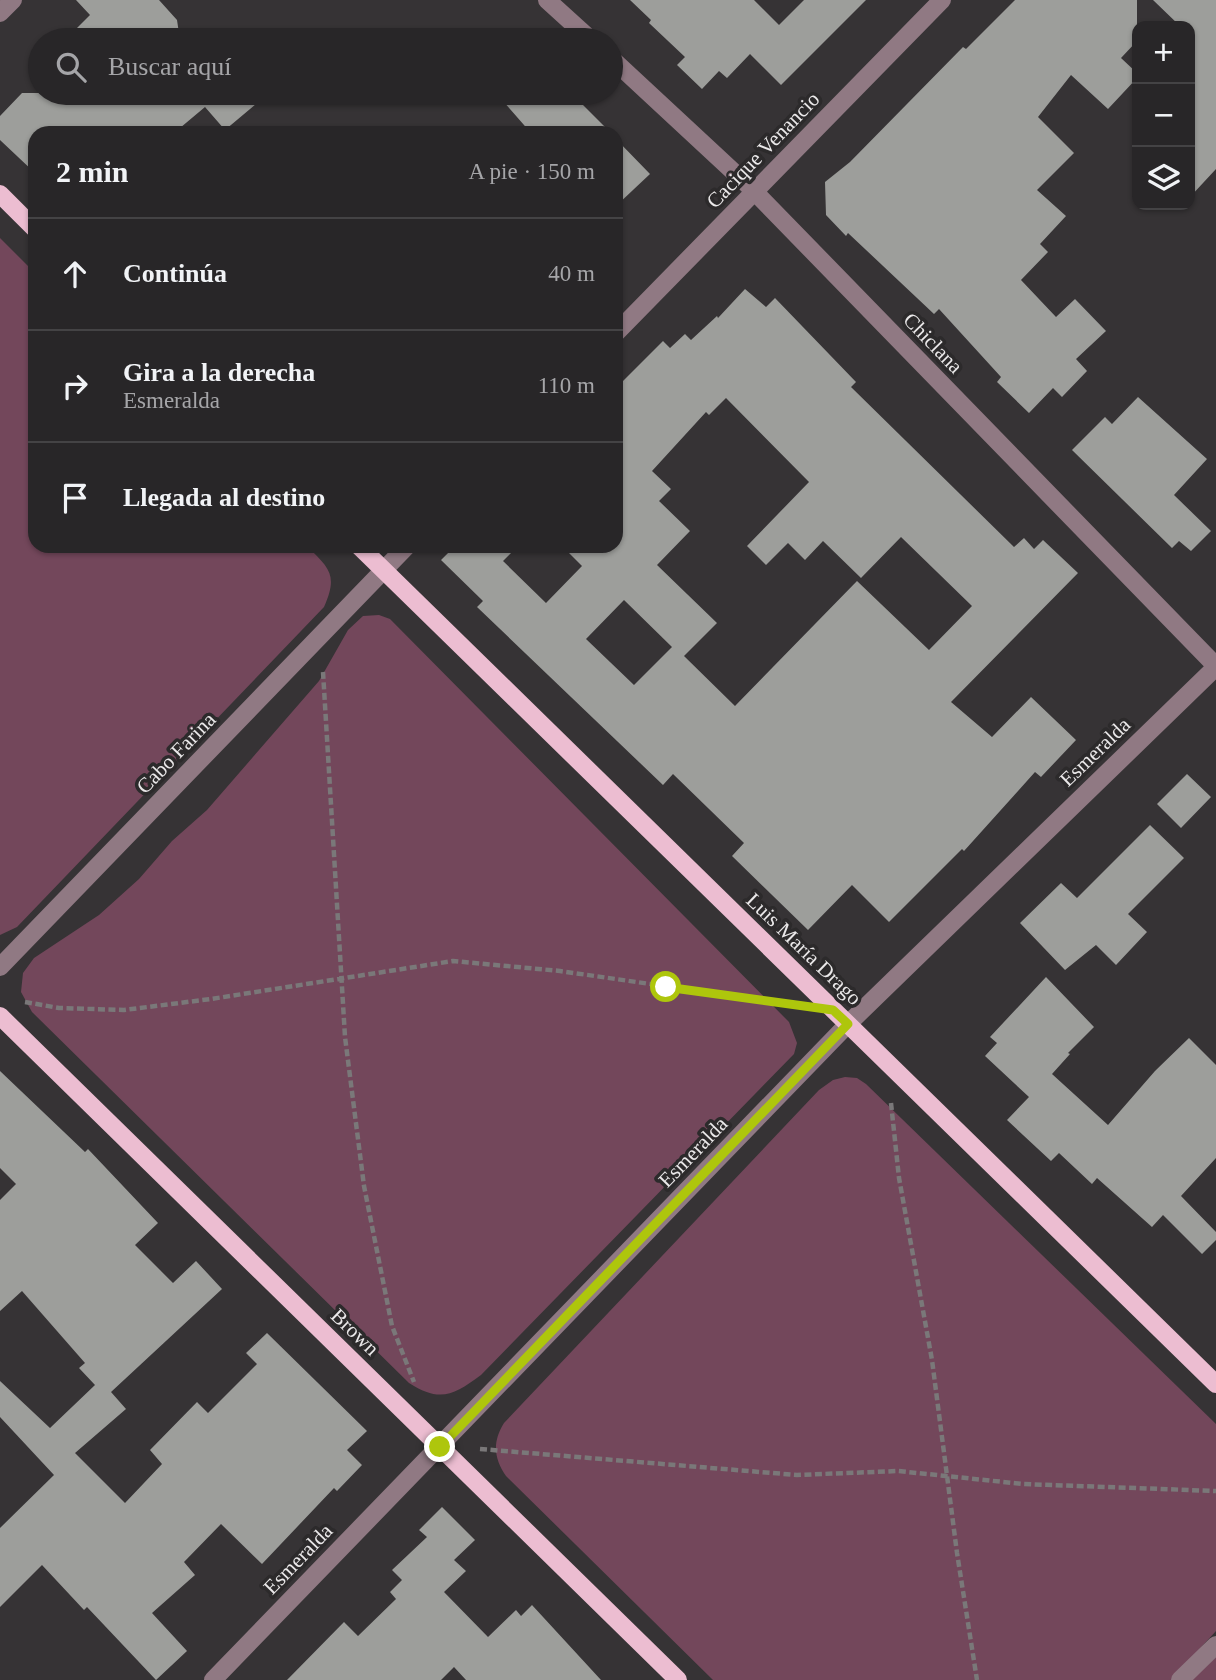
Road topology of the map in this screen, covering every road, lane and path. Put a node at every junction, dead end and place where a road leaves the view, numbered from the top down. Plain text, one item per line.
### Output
1 (13, 0) edge
2 (547, 0) edge
3 (942, 0) edge
4 (0, 13) edge
5 (578, 28) edge
6 (623, 69) edge
7 (754, 191) junction
8 (0, 194) edge
9 (28, 222) edge
10 (623, 326) edge
11 (366, 553) edge
12 (400, 553) edge
13 (384, 570) junction
14 (320, 636) junction
15 (1216, 666) edge
16 (0, 967) edge
17 (342, 977) junction
18 (23, 1001) dead end
19 (833, 1010) junction
20 (0, 1016) edge
21 (848, 1024) junction
22 (886, 1062) junction
23 (1216, 1384) edge
24 (416, 1387) dead end
25 (440, 1447) junction
26 (947, 1476) junction
27 (1216, 1491) edge
28 (1216, 1644) edge
29 (213, 1680) edge
30 (678, 1680) edge
31 (976, 1680) edge
32 (1180, 1680) edge

1 - 4 street
2 - 5 street
3 - 7 street, Cacique Venancio
6 - 7 street, Chiclana
7 - 10 street, Cacique Venancio
7 - 15 street, Chiclana
8 - 9 main road
11 - 13 main road, Luis María Drago
12 - 13 street
13 - 14 street, Cabo Farina
13 - 19 main road, Luis María Drago
14 - 16 street, Cabo Farina
14 - 17 path
15 - 21 street, Esmeralda
17 - 18 path
17 - 19 path
17 - 24 path
19 - 21 main road, Luis María Drago
20 - 25 main road, Brown
21 - 22 main road, Luis María Drago
21 - 25 street, Esmeralda
22 - 23 main road, Luis María Drago
22 - 26 path
25 - 26 path
25 - 29 street, Esmeralda
25 - 30 main road, Brown
26 - 27 path
26 - 31 path
28 - 32 street

